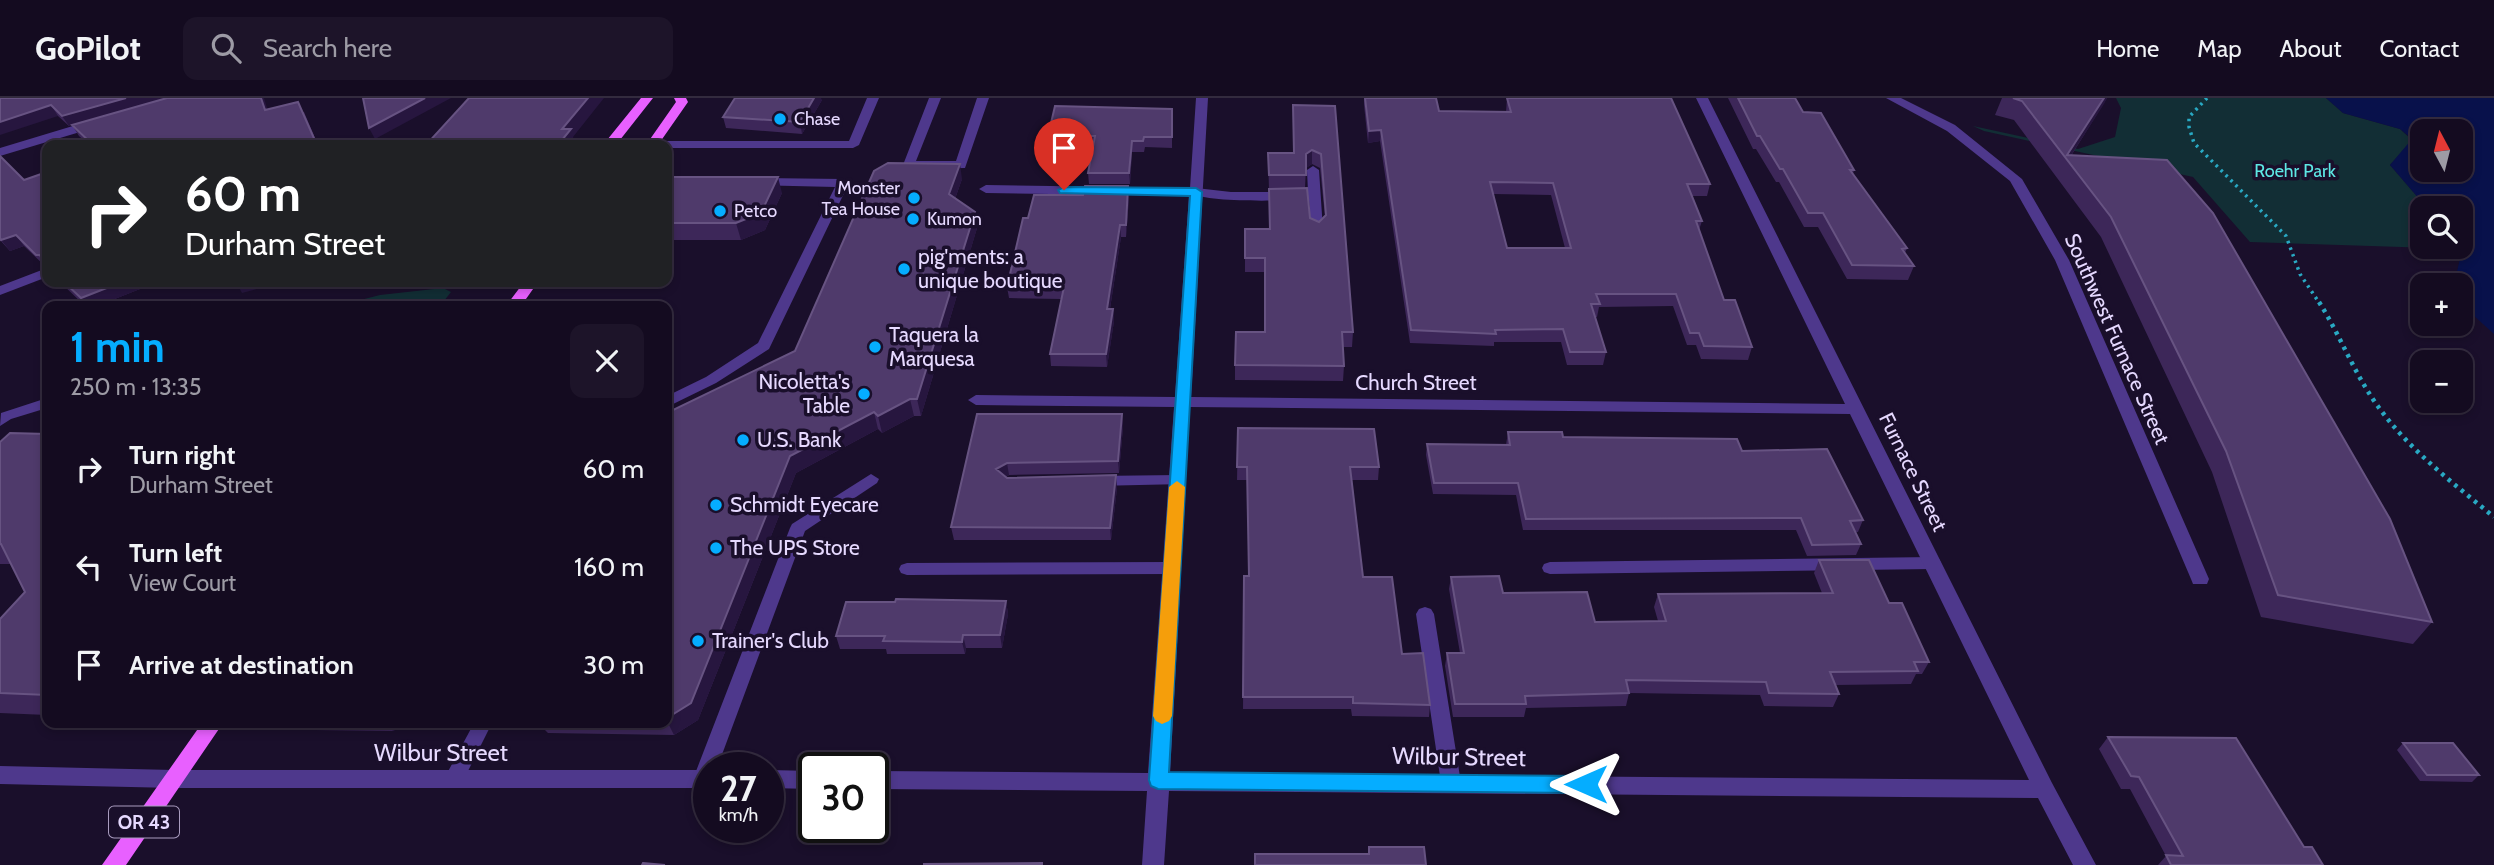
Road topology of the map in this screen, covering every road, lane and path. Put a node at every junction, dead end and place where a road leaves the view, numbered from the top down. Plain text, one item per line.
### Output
1 (647, 98) edge
2 (680, 98) edge
3 (873, 98) edge
4 (935, 98) edge
5 (983, 98) edge
6 (1202, 98) edge
7 (1702, 98) edge
8 (1892, 98) edge
9 (2207, 98) edge
10 (110, 120) edge
11 (613, 140) edge
12 (655, 140) edge
13 (672, 144) edge
14 (0, 152) edge
15 (1313, 170) edge
16 (748, 183) edge
17 (986, 189) dead end
18 (1196, 192) junction
19 (1315, 196) junction
20 (1317, 230) edge
21 (42, 274) edge
22 (0, 291) edge
23 (672, 399) edge
24 (976, 401) dead end
25 (1183, 404) junction
26 (42, 405) edge
27 (1857, 409) junction
28 (0, 421) edge
29 (871, 479) dead end
30 (1178, 480) junction
31 (1074, 482) edge
32 (2494, 517) edge
33 (1933, 564) junction
34 (1172, 568) junction
35 (1550, 568) dead end
36 (907, 569) dead end
37 (2200, 579) dead end
38 (1424, 614) dead end
39 (210, 728) edge
40 (480, 728) edge
41 (716, 752) edge
42 (0, 775) edge
43 (174, 779) junction
44 (454, 779) junction
45 (693, 779) edge
46 (889, 780) edge
47 (1158, 780) junction
48 (1451, 783) junction
49 (2044, 789) junction
50 (113, 865) edge
51 (1153, 865) edge
52 (2084, 865) edge

1 - 11 main road
2 - 12 main road
3 - 13 lane
4 - 5 lane
6 - 18 street
7 - 27 street, Furnace Street
8 - 37 street, Southwest Furnace Street
9 - 32 path
10 - 14 street
15 - 19 lane
16 - 23 lane
17 - 18 street
18 - 19 lane
18 - 25 street
19 - 20 lane
21 - 22 street
24 - 25 street, Church Street
25 - 27 street, Church Street
25 - 30 street
26 - 28 lane
27 - 33 street, Furnace Street
29 - 41 lane
30 - 31 lane
30 - 34 street
33 - 35 lane
33 - 49 street, Furnace Street
34 - 36 lane
34 - 47 street
38 - 48 lane
39 - 43 main road, OR 43
40 - 44 lane
42 - 43 street, Wilbur Street
43 - 44 street, Wilbur Street
43 - 50 main road, OR 43
44 - 45 street, Wilbur Street
46 - 47 street, Wilbur Street
47 - 48 street, Wilbur Street
47 - 51 street
48 - 49 street, Wilbur Street
49 - 52 street, Furnace Street

